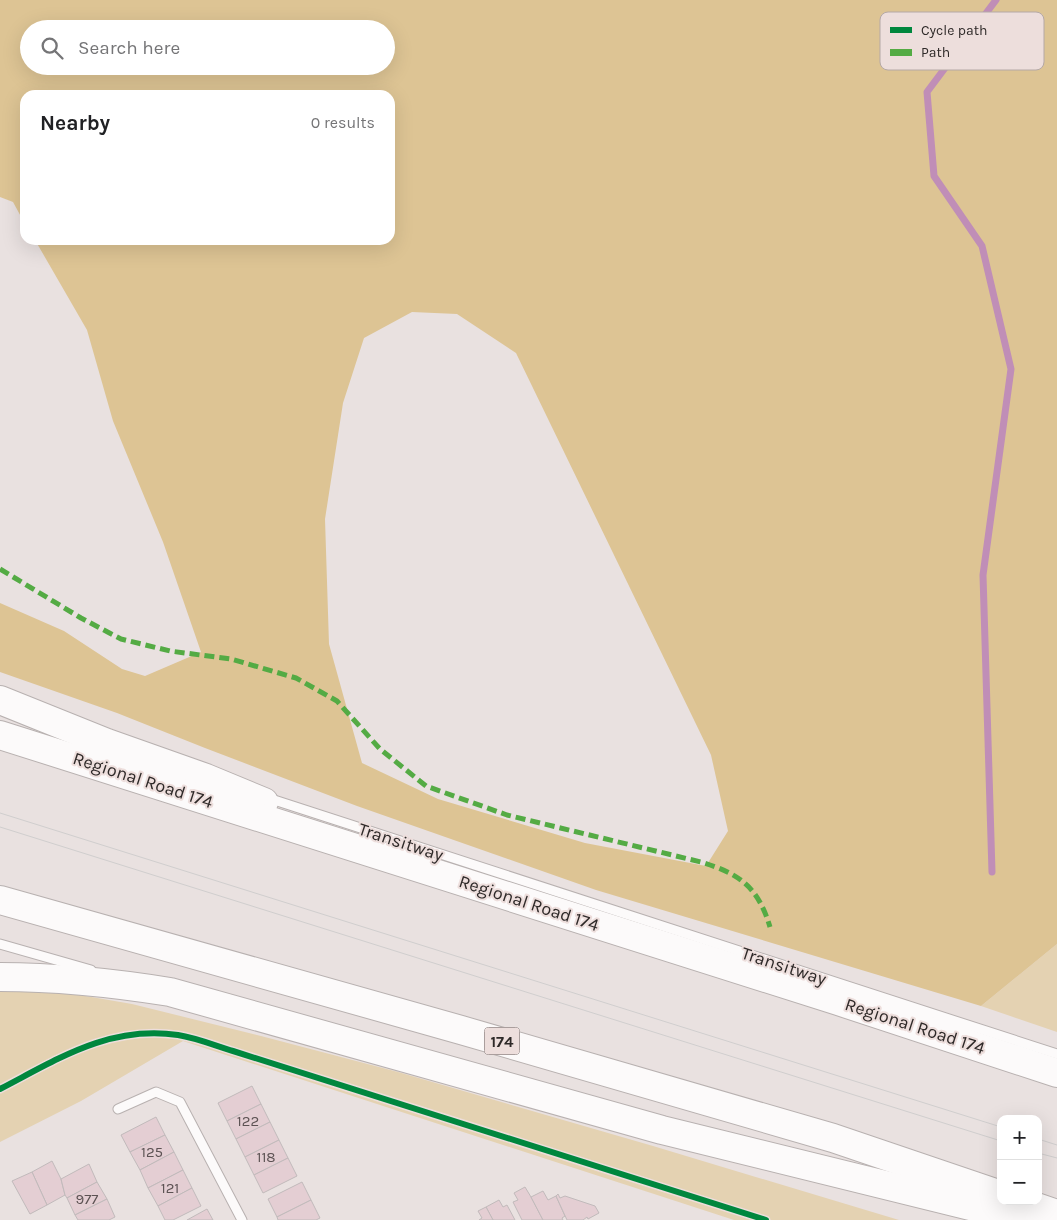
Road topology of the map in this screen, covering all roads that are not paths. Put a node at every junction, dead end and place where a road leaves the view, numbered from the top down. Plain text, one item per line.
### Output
1 (0, 700) edge
2 (0, 735) edge
3 (206, 778) junction
4 (428, 870) junction
5 (0, 900) edge
6 (551, 900) dead end
7 (560, 903) dead end
8 (683, 933) junction
9 (0, 944) edge
10 (0, 977) edge
11 (170, 992) junction
12 (1057, 1054) edge
13 (1057, 1073) edge
14 (118, 1109) dead end
15 (662, 1130) junction
16 (997, 1194) edge
17 (914, 1202) dead end
18 (1031, 1205) edge
19 (1057, 1214) edge
20 (242, 1220) edge
21 (1027, 1220) edge

1 - 3 highway
2 - 4 highway, Regional Road 174
3 - 4 highway
3 - 8 lane, Transitway
4 - 6 lane, Transitway
4 - 13 highway, Regional Road 174
5 - 16 highway, 174
7 - 8 lane, Transitway
8 - 12 lane, Transitway
9 - 11 lane
10 - 11 highway
11 - 15 highway
14 - 20 lane
15 - 17 lane
15 - 21 highway
18 - 19 highway

